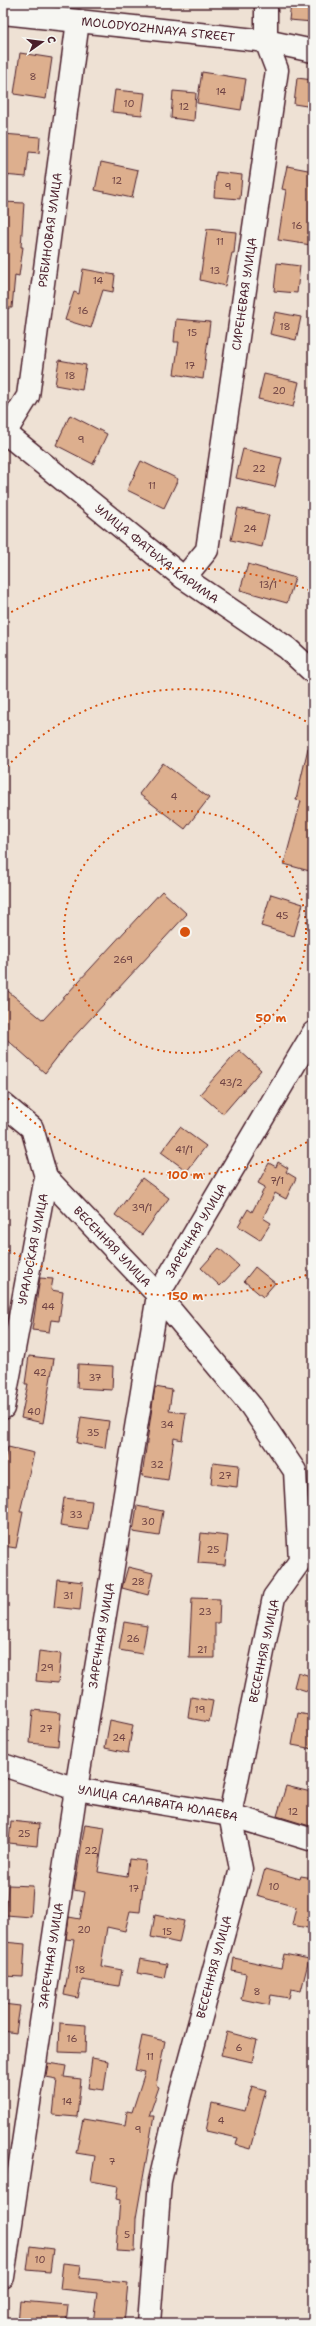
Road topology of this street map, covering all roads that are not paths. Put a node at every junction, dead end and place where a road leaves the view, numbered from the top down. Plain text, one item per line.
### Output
1 (266, 3) edge
2 (3, 13) edge
3 (78, 21) junction
4 (266, 41) junction
5 (313, 51) edge
6 (4, 432) edge
7 (184, 578) junction
8 (313, 672) edge
9 (313, 1033) edge
10 (3, 1104) edge
11 (46, 1177) junction
12 (158, 1295) junction
13 (3, 1408) edge
14 (307, 1561) edge
15 (3, 1765) edge
16 (76, 1789) junction
17 (230, 1815) junction
18 (313, 1840) edge
19 (3, 2277) edge
20 (149, 2323) edge

1 - 4 street, СИРЕНЕВАЯ УЛИЦА
2 - 3 street, MOLODYOZHNAYA STREET
3 - 4 street, MOLODYOZHNAYA STREET
3 - 6 street, РЯБИНОВАЯ УЛИЦА
4 - 5 street, MOLODYOZHNAYA STREET
4 - 7 street, СИРЕНЕВАЯ УЛИЦА
6 - 7 street, УЛИЦА ФАТЫХА КАРИМА
7 - 8 street, УЛИЦА ФАТЫХА КАРИМА
9 - 12 street, ЗАРЕЧНАЯ УЛИЦА
10 - 11 street, УРАЛЬСКАЯ УЛИЦА
11 - 12 street, ВЕСЕННЯЯ УЛИЦА
11 - 13 street, УРАЛЬСКАЯ УЛИЦА
12 - 14 street, ВЕСЕННЯЯ УЛИЦА
12 - 16 street, ЗАРЕЧНАЯ УЛИЦА
14 - 17 street, ВЕСЕННЯЯ УЛИЦА
15 - 16 street, УЛИЦА САЛАВАТА ЮЛАЕВА
16 - 17 street, УЛИЦА САЛАВАТА ЮЛАЕВА
16 - 19 street, ЗАРЕЧНАЯ УЛИЦА
17 - 18 street, УЛИЦА САЛАВАТА ЮЛАЕВА
17 - 20 street, ВЕСЕННЯЯ УЛИЦА

